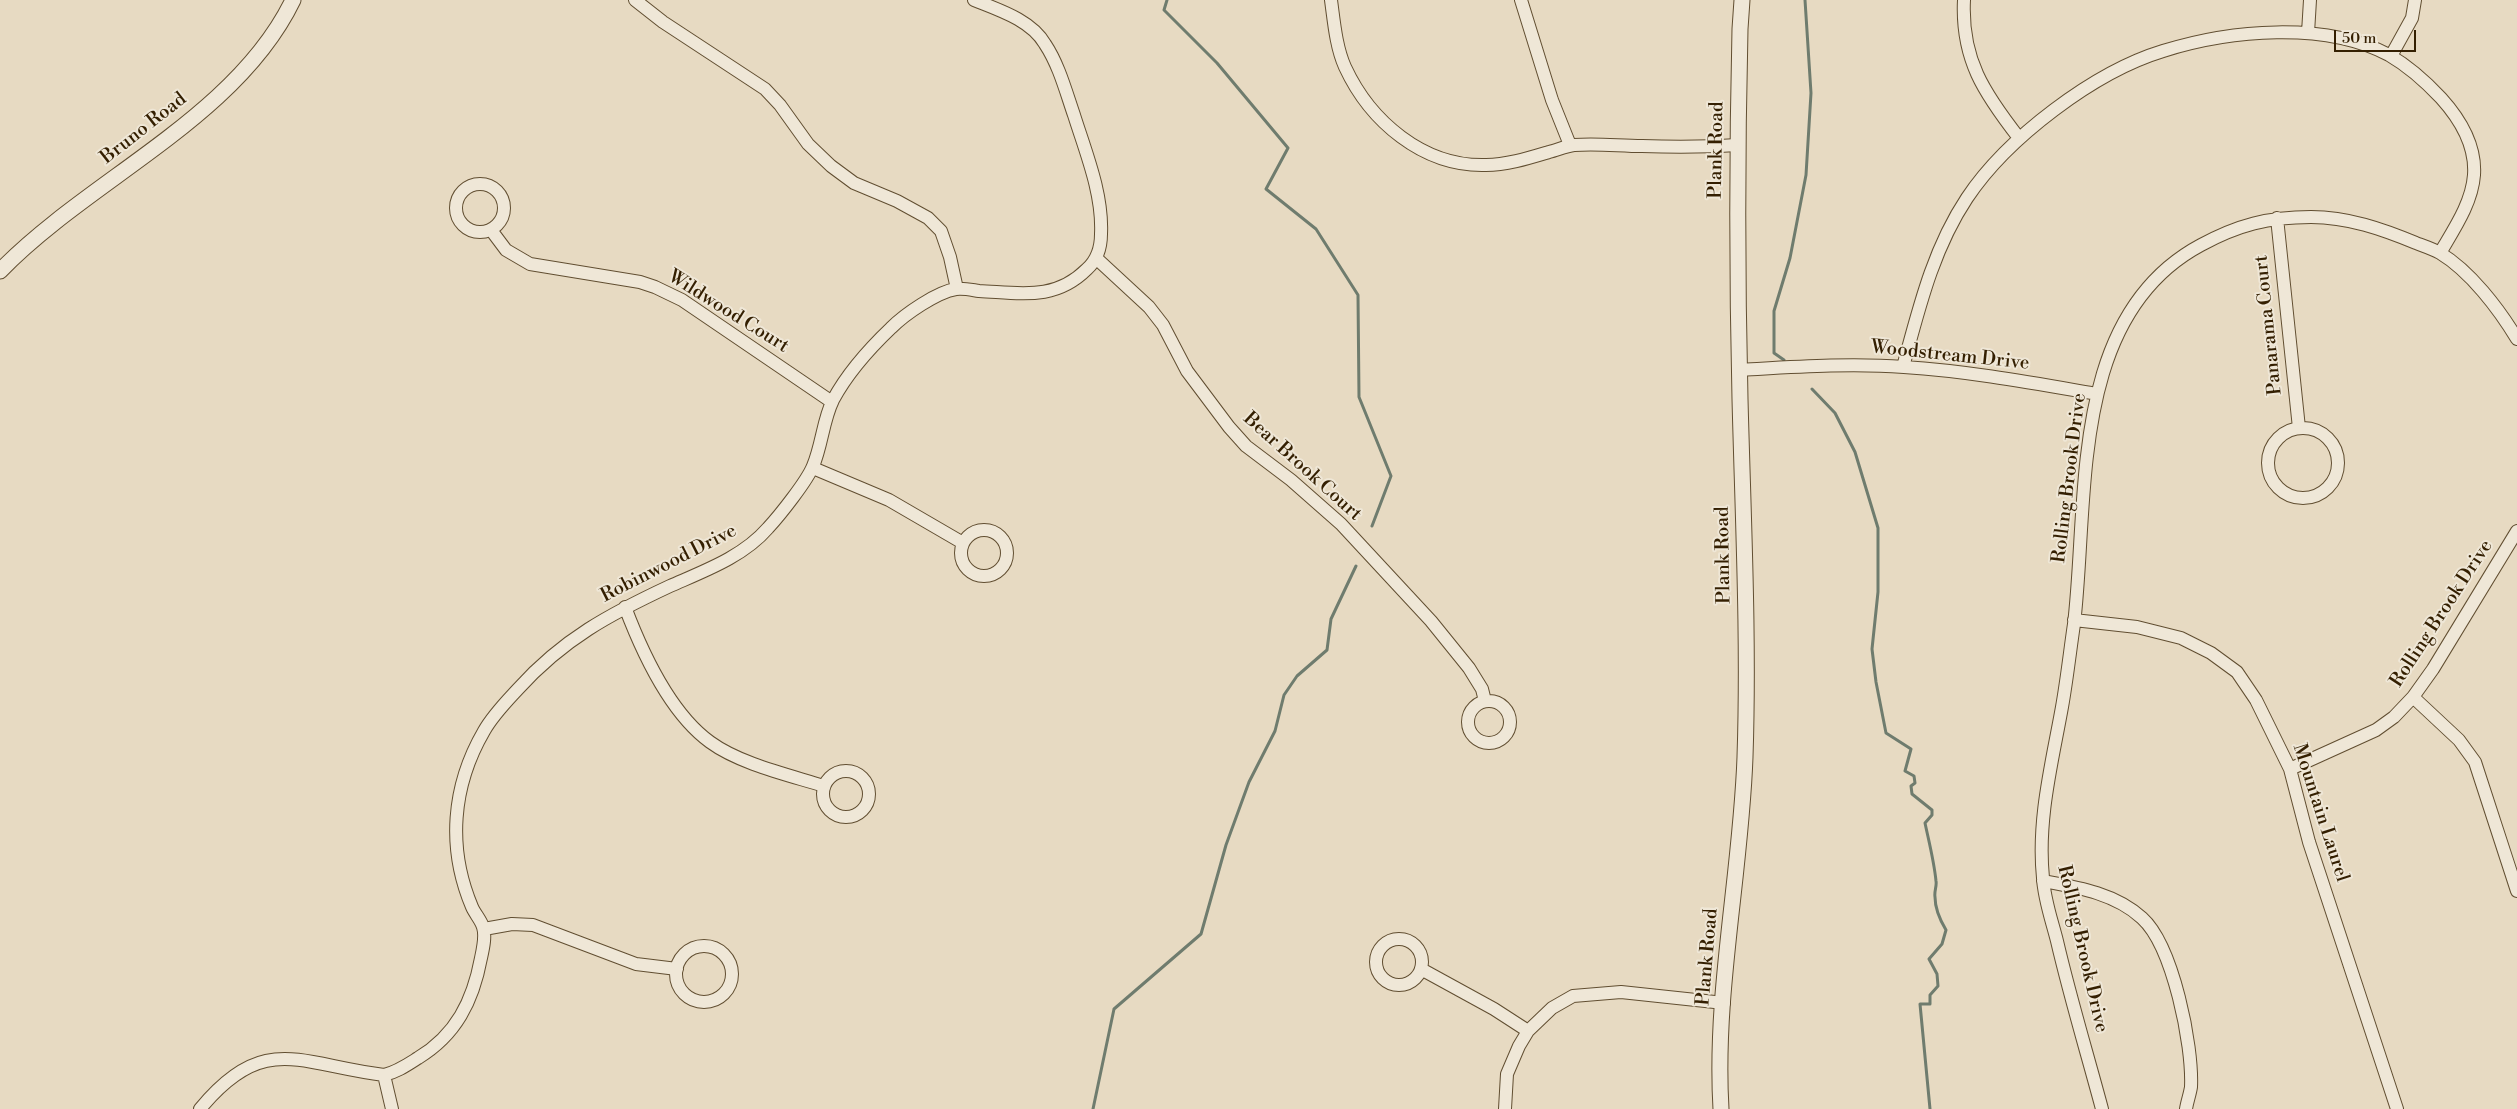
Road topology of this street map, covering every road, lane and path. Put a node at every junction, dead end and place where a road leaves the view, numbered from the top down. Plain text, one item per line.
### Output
1 (293, 0) edge
2 (635, 0) edge
3 (974, 0) edge
4 (1331, 0) edge
5 (1521, 0) edge
6 (1742, 0) edge
7 (1964, 0) edge
8 (2310, 0) edge
9 (2415, 0) edge
10 (2308, 33) junction
11 (2391, 56) junction
12 (2019, 138) junction
13 (1737, 145) junction
14 (1570, 146) junction
15 (2277, 218) junction
16 (491, 230) dead end
17 (2440, 253) junction
18 (1096, 258) junction
19 (0, 271) edge
20 (957, 289) junction
21 (2517, 339) edge
22 (1904, 367) junction
23 (1739, 370) junction
24 (2097, 394) junction
25 (832, 402) junction
26 (2298, 428) junction
27 (813, 468) junction
28 (2517, 531) edge
29 (963, 543) dead end
30 (625, 607) junction
31 (2074, 620) junction
32 (2413, 697) junction
33 (1485, 701) dead end
34 (2290, 769) junction
35 (824, 786) dead end
36 (2043, 881) junction
37 (2517, 891) edge
38 (484, 929) junction
39 (1422, 969) dead end
40 (676, 970) junction
41 (1724, 1003) junction
42 (1528, 1031) junction
43 (384, 1075) junction
44 (200, 1109) edge
45 (392, 1109) edge
46 (1505, 1109) edge
47 (1721, 1109) edge
48 (2102, 1109) edge
49 (2186, 1109) edge
50 (2397, 1109) edge

1 - 19 street, Bruno Road
2 - 20 street
3 - 18 street
4 - 14 street
5 - 14 street
6 - 13 street, Plank Road
7 - 12 street
8 - 10 street
9 - 11 street
10 - 11 street
10 - 12 street
11 - 17 street
12 - 22 street
13 - 14 street
13 - 23 street, Plank Road
15 - 17 street, Rolling Brook Drive
15 - 24 street, Rolling Brook Drive
15 - 26 street, Panarama Court
16 - 25 street, Wildwood Court
17 - 21 street, Rolling Brook Drive
18 - 20 street, Robinwood Drive
18 - 33 street, Bear Brook Court
20 - 25 street, Robinwood Drive
22 - 23 street, Woodstream Drive
22 - 24 street, Woodstream Drive
23 - 41 street, Plank Road
24 - 31 street, Rolling Brook Drive
25 - 27 street, Robinwood Drive
26 - 26 street
27 - 29 street
27 - 30 street, Robinwood Drive
28 - 32 street, Rolling Brook Drive
30 - 35 street
30 - 38 street, Robinwood Drive
31 - 34 street, Mountain Laurel
31 - 36 street, Rolling Brook Drive
32 - 34 street, Rolling Brook Drive
32 - 37 street
34 - 50 street, Mountain Laurel
36 - 48 street, Rolling Brook Drive
36 - 49 street
38 - 40 street
38 - 43 street
39 - 42 street
40 - 40 street
41 - 42 street
41 - 47 street, Plank Road
42 - 46 street
43 - 44 street
43 - 45 street

